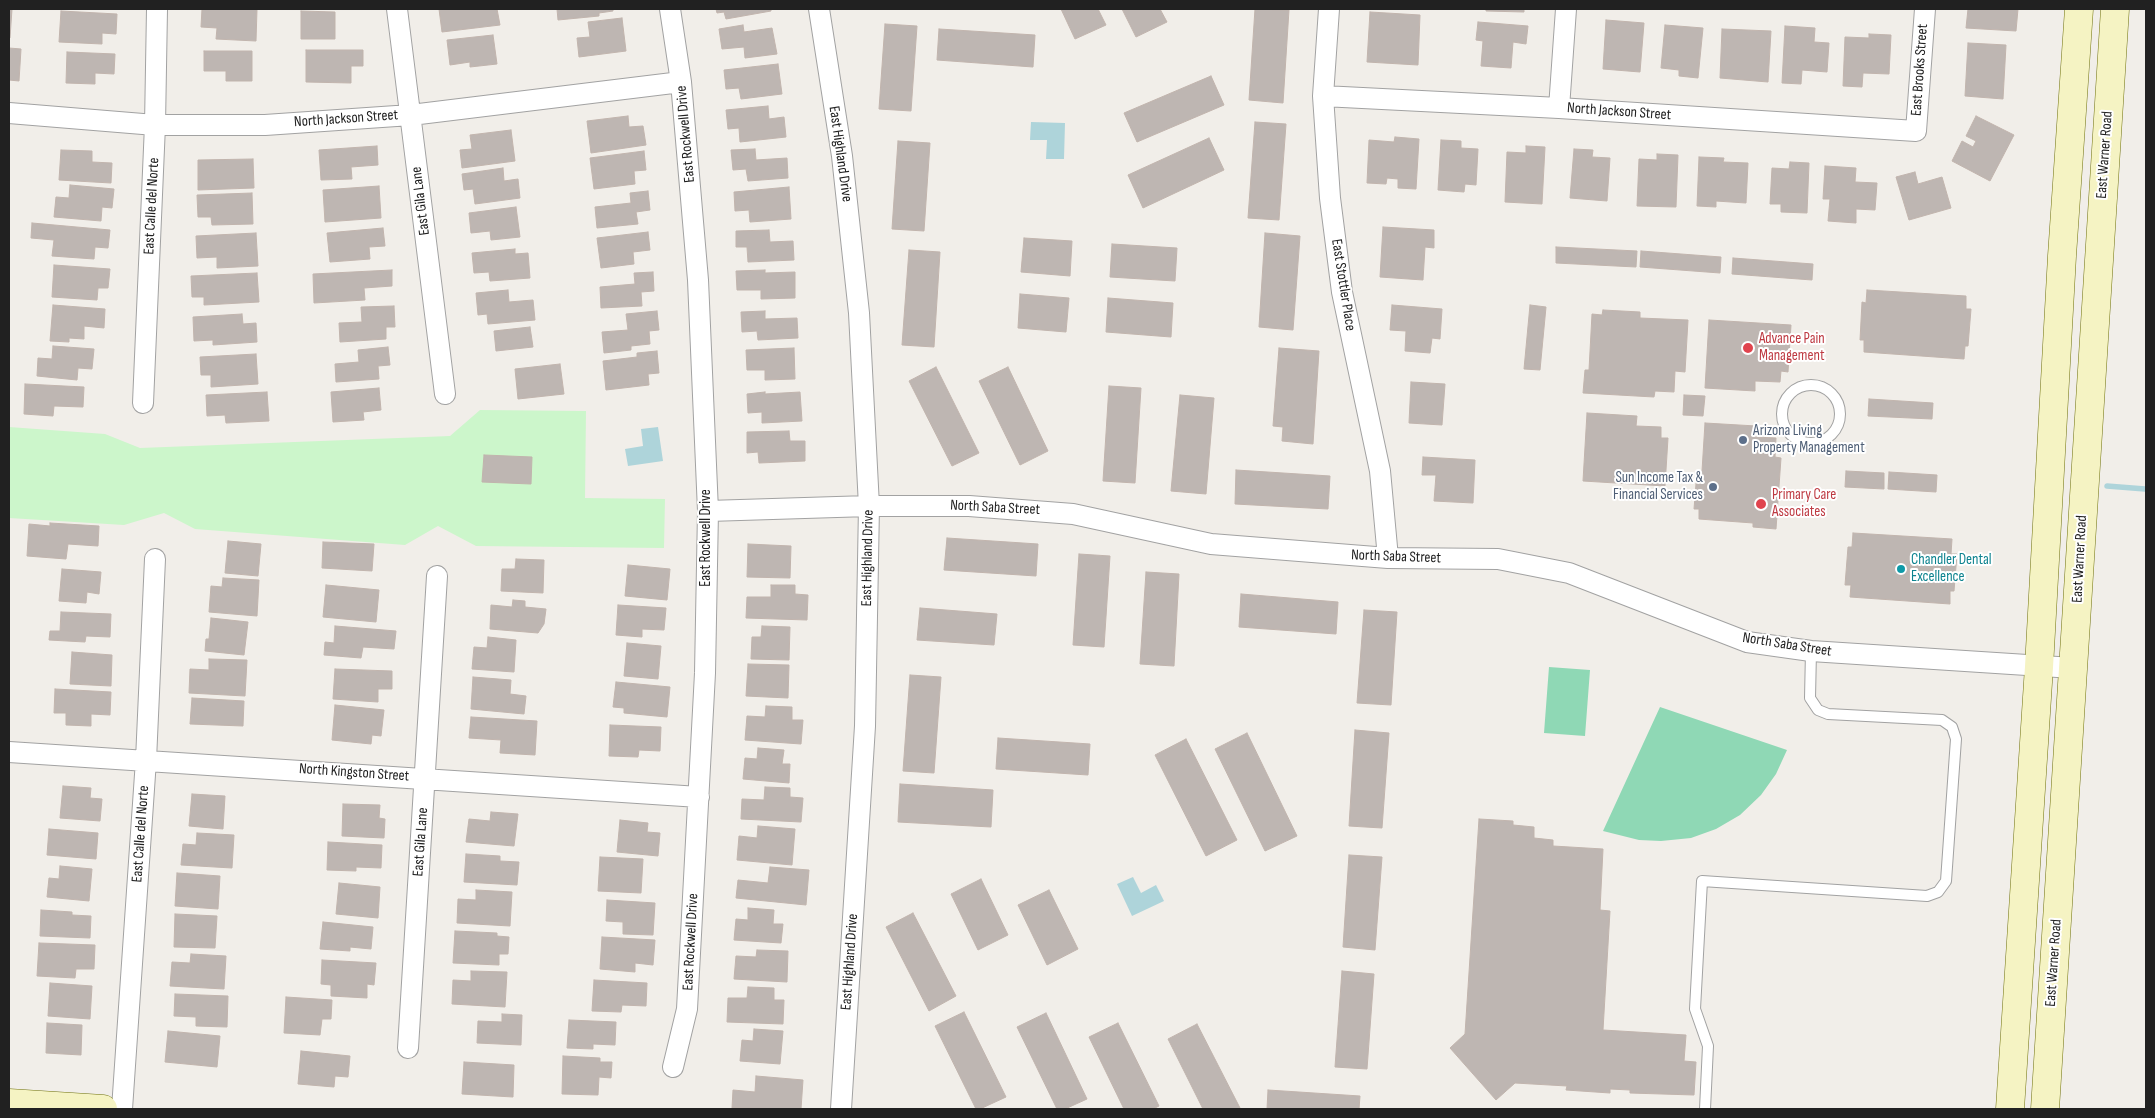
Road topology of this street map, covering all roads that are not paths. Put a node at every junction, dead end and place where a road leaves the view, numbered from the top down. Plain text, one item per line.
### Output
1 (157, 9) edge
2 (397, 9) edge
3 (670, 9) edge
4 (819, 9) edge
5 (1329, 9) edge
6 (1566, 9) edge
7 (1925, 9) edge
8 (2080, 9) edge
9 (2095, 9) edge
10 (2115, 9) edge
11 (682, 82) junction
12 (1323, 96) junction
13 (2109, 104) junction
14 (1559, 108) junction
15 (9, 113) edge
16 (410, 114) junction
17 (155, 125) junction
18 (1916, 131) joint
19 (445, 394) dead end
20 (143, 403) dead end
21 (1801, 441) joint
22 (869, 506) junction
23 (708, 511) junction
24 (1388, 558) junction
25 (155, 559) dead end
26 (436, 576) dead end
27 (1811, 651) junction
28 (2039, 667) junction
29 (2073, 668) junction
30 (9, 752) edge
31 (146, 760) junction
32 (425, 777) junction
33 (699, 796) junction
34 (408, 1048) dead end
35 (673, 1067) dead end
36 (9, 1103) edge
37 (103, 1109) edge
38 (122, 1109) edge
39 (841, 1109) edge
40 (1705, 1109) edge
41 (2010, 1109) edge
42 (2045, 1109) edge

1 - 17 street, East Calle del Norte
2 - 16 street, East Gila Lane
3 - 11 street, East Rockwell Drive
4 - 22 street, East Highland Drive
5 - 12 street, East Stottler Place
6 - 14 street
7 - 18 street, East Brooks Street
8 - 28 main road
9 - 13 main road
10 - 13 main road, East Warner Road
11 - 16 street, North Jackson Street
11 - 23 street, East Rockwell Drive
12 - 14 street, North Jackson Street
12 - 24 street, East Stottler Place
13 - 29 main road, East Warner Road
14 - 18 street, North Jackson Street
15 - 17 street, North Jackson Street
16 - 17 street, North Jackson Street
16 - 19 street, East Gila Lane
17 - 20 street, East Calle del Norte
21 - 21 lane
22 - 23 street, North Saba Street
22 - 24 street, North Saba Street
22 - 39 street, East Highland Drive
23 - 33 street, East Rockwell Drive
24 - 27 street, North Saba Street
25 - 31 street, East Calle del Norte
26 - 32 street, East Gila Lane
27 - 28 street, North Saba Street
27 - 40 lane
28 - 29 street, North Saba Street
28 - 41 main road
29 - 42 main road, East Warner Road
30 - 31 street, North Kingston Street
31 - 32 street, North Kingston Street
31 - 38 street, East Calle del Norte
32 - 33 street, North Kingston Street
32 - 34 street, East Gila Lane
33 - 35 street, East Rockwell Drive
36 - 37 main road

